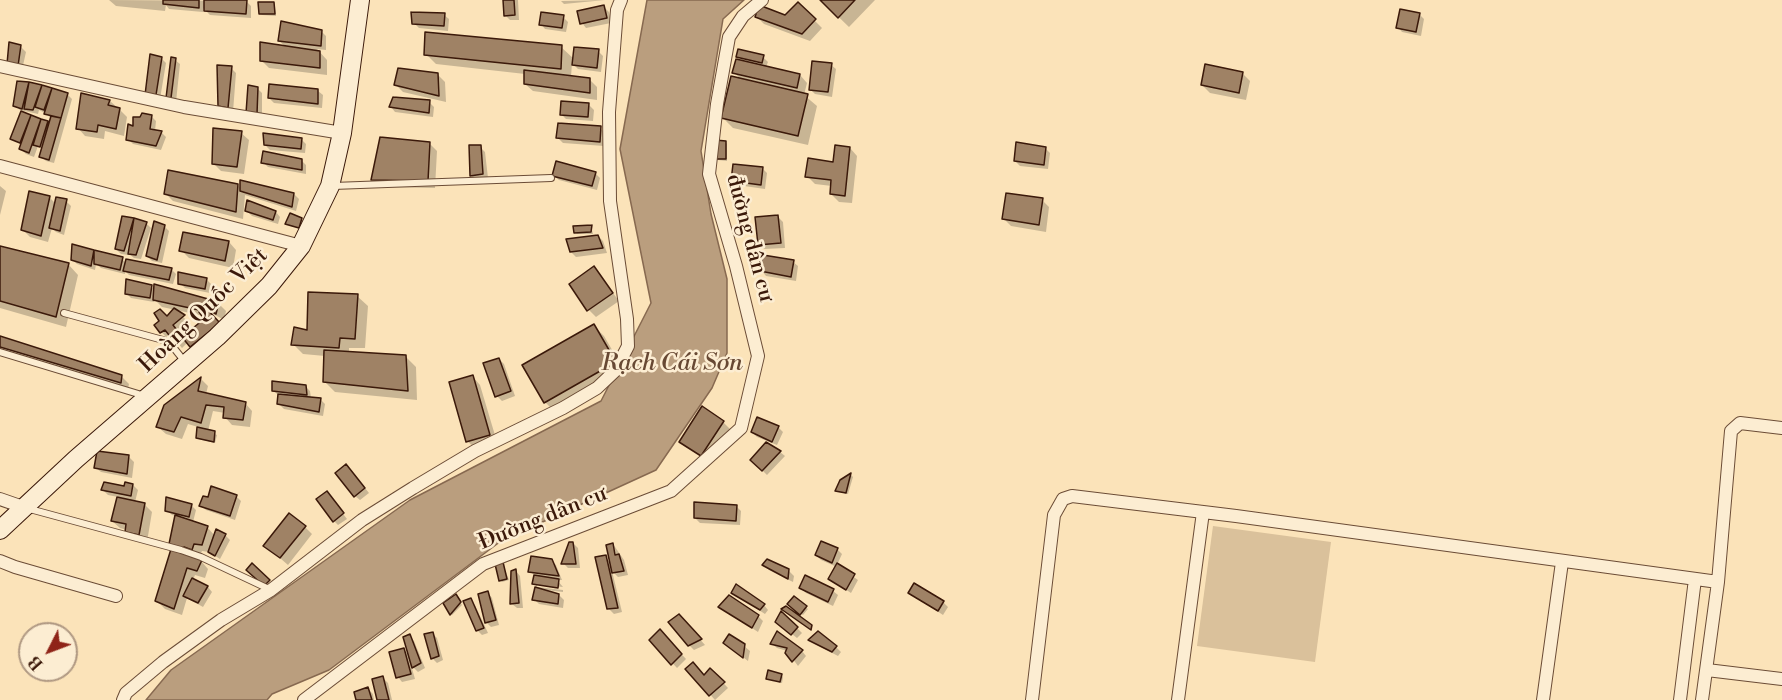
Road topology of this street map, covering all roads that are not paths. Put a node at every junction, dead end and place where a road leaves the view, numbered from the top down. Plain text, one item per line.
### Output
1 (360, 0) edge
2 (621, 0) edge
3 (762, 0) edge
4 (0, 66) edge
5 (342, 133) junction
6 (0, 166) edge
7 (551, 178) dead end
8 (330, 186) junction
9 (301, 246) junction
10 (64, 313) dead end
11 (0, 352) edge
12 (758, 356) joint
13 (187, 364) junction
14 (148, 397) junction
15 (1782, 428) edge
16 (0, 499) edge
17 (23, 507) junction
18 (1203, 512) junction
19 (0, 530) edge
20 (0, 561) edge
21 (1562, 561) junction
22 (1695, 579) junction
23 (1718, 582) junction
24 (271, 590) junction
25 (116, 596) dead end
26 (1707, 670) junction
27 (1782, 679) edge
28 (123, 700) edge
29 (304, 700) edge
30 (1032, 700) edge
31 (1178, 700) edge
32 (1543, 700) edge
33 (1680, 700) edge
34 (1702, 700) edge

1 - 5 street, Hoàng Quốc Việt
2 - 24 street
3 - 12 street, đường dân cư
4 - 5 street
5 - 8 street, Hoàng Quốc Việt
6 - 9 street
7 - 8 lane
8 - 9 street, Hoàng Quốc Việt
9 - 13 street, Hoàng Quốc Việt
10 - 13 lane
11 - 14 lane
12 - 29 street, Đường dân cư
13 - 14 street, Hoàng Quốc Việt
14 - 17 street, Hoàng Quốc Việt
15 - 23 street
16 - 17 street
17 - 19 street, Hoàng Quốc Việt
17 - 24 lane
18 - 21 street
18 - 30 street
18 - 31 street
20 - 25 street
21 - 22 street
21 - 32 street
22 - 23 street
22 - 33 street
23 - 26 street
24 - 28 street
26 - 27 street
26 - 34 street

